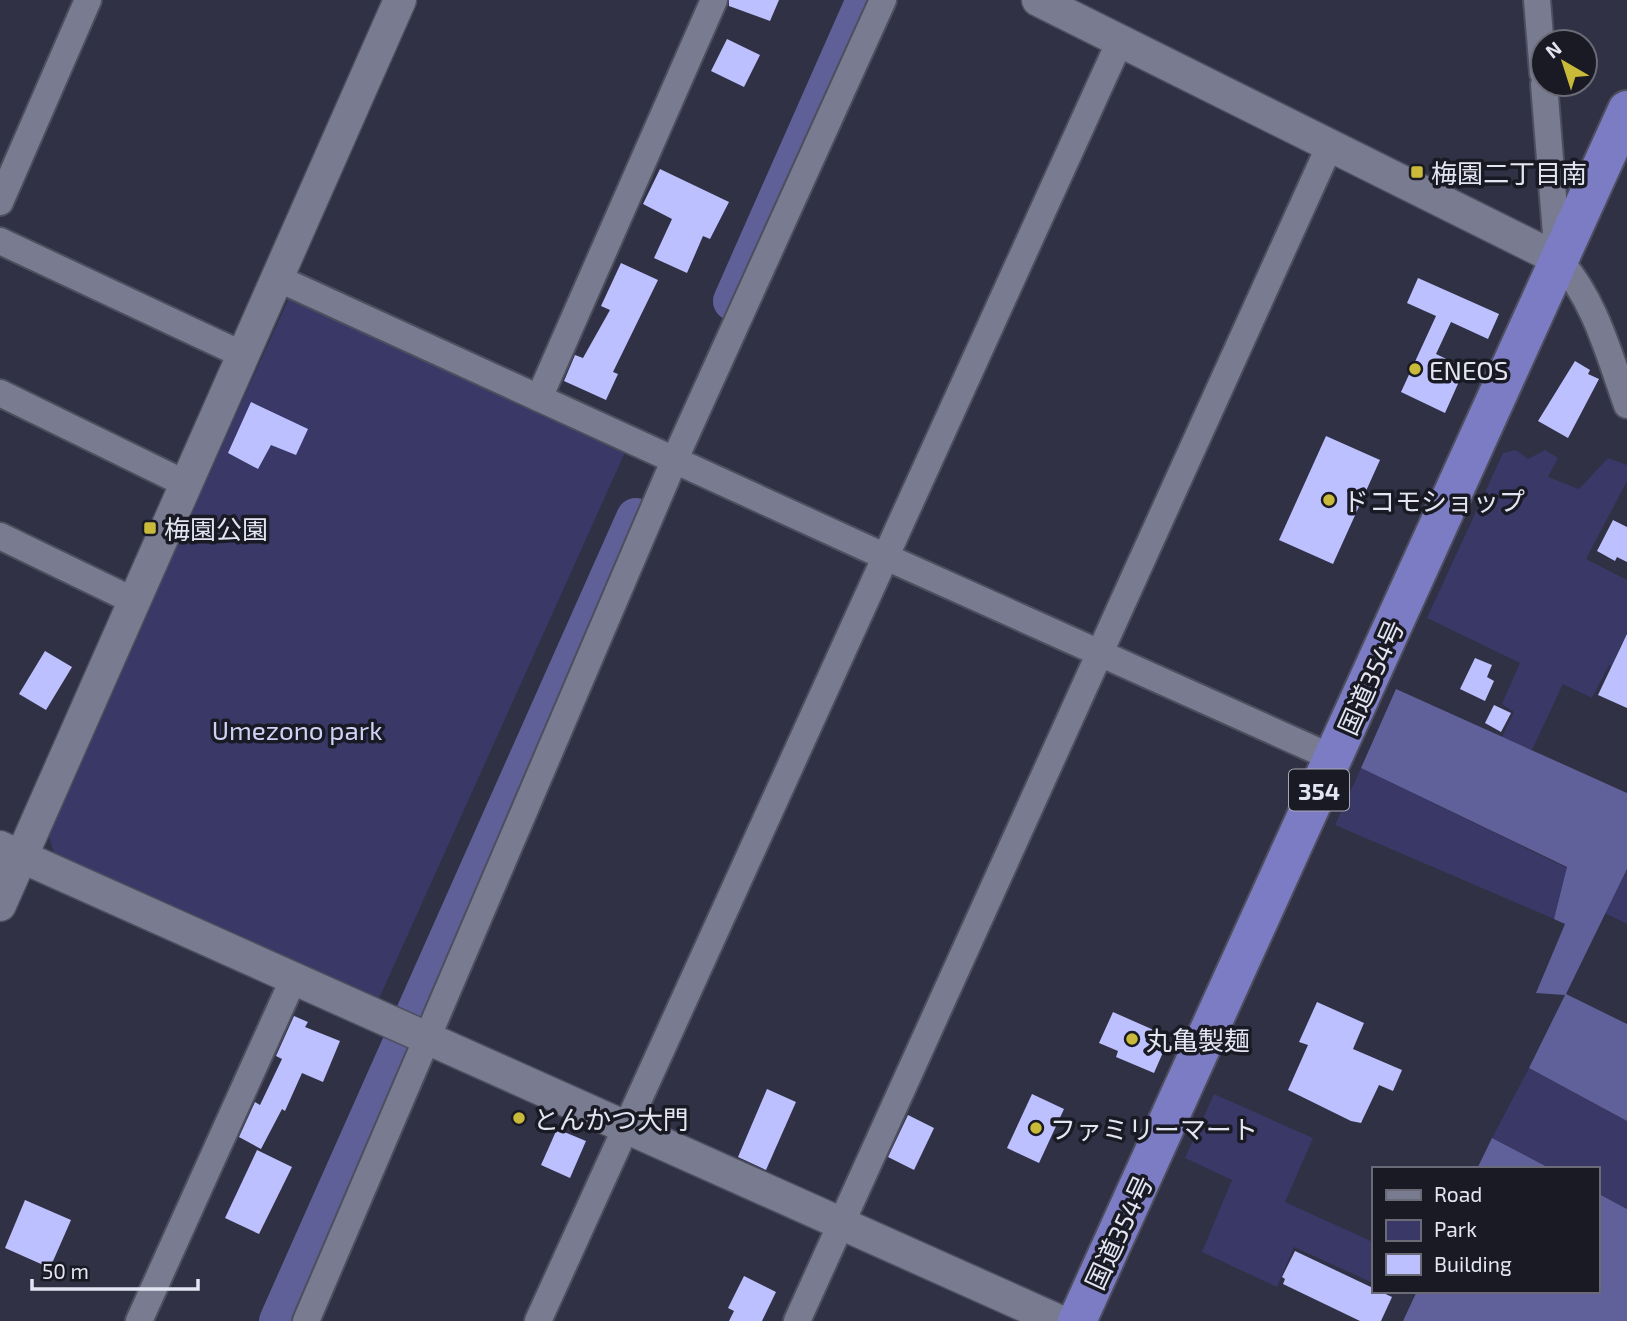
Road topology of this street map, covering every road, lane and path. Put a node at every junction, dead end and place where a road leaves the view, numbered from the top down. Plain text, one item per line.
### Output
1 (88, 0) edge
2 (400, 0) edge
3 (714, 0) edge
4 (883, 0) edge
5 (1038, 0) edge
6 (1537, 0) edge
7 (1539, 28) edge
8 (1120, 41) junction
9 (1545, 98) edge
10 (1627, 110) edge
11 (1330, 145) junction
12 (0, 202) edge
13 (0, 241) edge
14 (1558, 259) junction
15 (277, 278) junction
16 (243, 355) junction
17 (0, 393) edge
18 (538, 398) junction
19 (1627, 405) edge
20 (673, 460) junction
21 (186, 484) junction
22 (0, 536) edge
23 (886, 558) junction
24 (134, 601) junction
25 (1101, 652) junction
26 (1334, 758) junction
27 (11, 852) edge
28 (0, 905) edge
29 (293, 980) junction
30 (427, 1038) junction
31 (625, 1126) junction
32 (842, 1223) junction
33 (139, 1321) edge
34 (306, 1321) edge
35 (538, 1321) edge
36 (797, 1321) edge
37 (1059, 1321) edge
38 (1077, 1321) edge

1 - 12 street
2 - 15 street
3 - 18 street
4 - 20 street
5 - 8 street
6 - 7 street
8 - 11 street
8 - 23 street
9 - 14 street
10 - 14 highway, 国道354号 / 354
11 - 14 street
11 - 25 street
13 - 16 street
14 - 19 street
14 - 26 highway, 国道354号 / 354
15 - 16 street
15 - 18 street
16 - 21 street
17 - 21 street
18 - 20 street
20 - 23 street
20 - 30 street
21 - 24 street
22 - 24 street
23 - 25 street
23 - 31 street
24 - 27 street
25 - 26 street
25 - 32 street
26 - 38 highway, 国道354号 / 354
27 - 28 street
27 - 29 street
29 - 30 street
29 - 33 street
30 - 31 street
30 - 34 street
31 - 32 street
31 - 35 street
32 - 36 street
32 - 37 street

